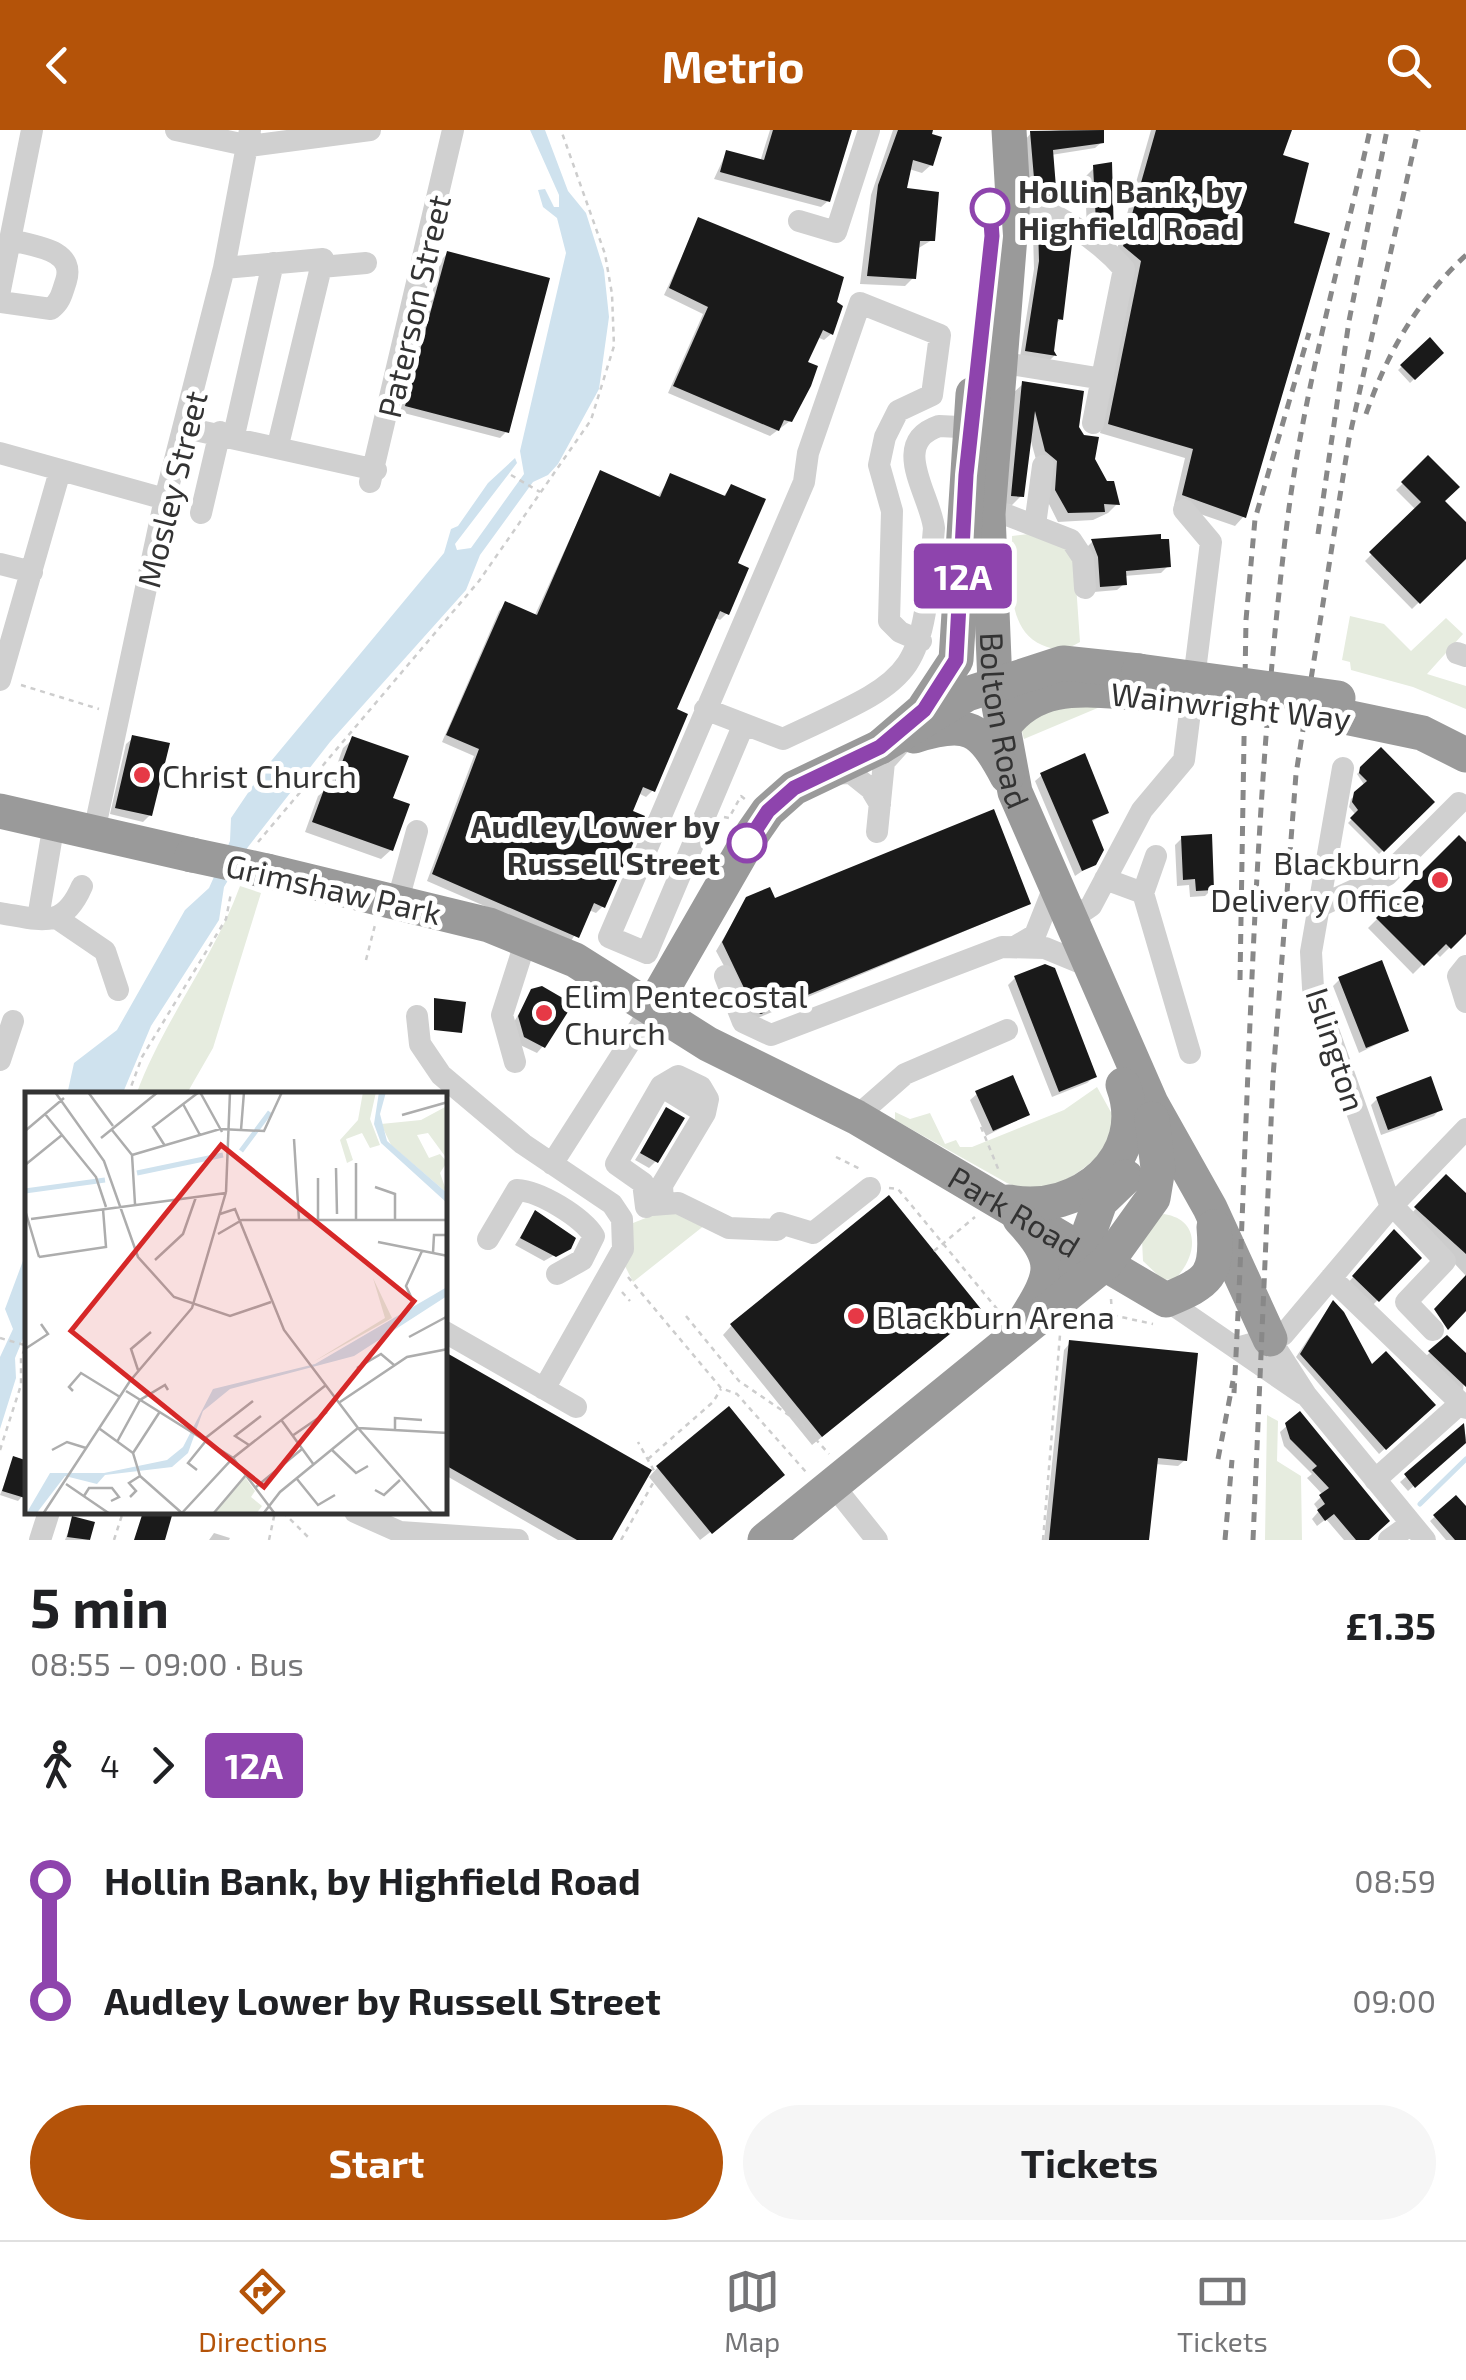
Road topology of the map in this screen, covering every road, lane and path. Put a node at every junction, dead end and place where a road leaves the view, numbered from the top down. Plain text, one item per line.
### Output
1 (32, 130) edge
2 (176, 130) edge
3 (370, 130) edge
4 (453, 130) edge
5 (560, 130) edge
6 (870, 130) edge
7 (986, 130) edge
8 (1010, 130) edge
9 (250, 138) edge
10 (1013, 198) junction
11 (799, 220) dead end
12 (11, 240) junction
13 (273, 263) junction
14 (322, 263) junction
15 (366, 264) dead end
16 (224, 268) junction
17 (0, 290) edge
18 (0, 302) edge
19 (998, 362) junction
20 (1103, 379) junction
21 (1094, 423) dead end
22 (186, 428) junction
23 (982, 428) junction
24 (227, 433) junction
25 (278, 445) junction
26 (0, 453) edge
27 (1043, 466) dead end
28 (60, 471) junction
29 (511, 475) dead end
30 (543, 492) junction
31 (166, 499) junction
32 (989, 508) junction
33 (1184, 510) dead end
34 (200, 513) dead end
35 (1035, 525) junction
36 (990, 547) junction
37 (0, 564) edge
38 (32, 572) junction
39 (1085, 588) dead end
40 (962, 620) junction
41 (921, 641) junction
42 (1066, 676) junction
43 (999, 677) junction
44 (0, 679) edge
45 (1337, 706) junction
46 (705, 709) junction
47 (118, 715) junction
48 (743, 726) junction
49 (1004, 727) junction
50 (1466, 734) edge
51 (892, 743) junction
52 (1466, 755) edge
53 (1343, 768) dead end
54 (822, 774) junction
55 (1016, 792) junction
56 (741, 796) dead end
57 (1459, 803) dead end
58 (880, 804) junction
59 (0, 811) edge
60 (729, 818) dead end
61 (54, 823) junction
62 (417, 831) dead end
63 (94, 832) junction
64 (878, 832) dead end
65 (1156, 856) dead end
66 (252, 866) junction
67 (1106, 879) junction
68 (1056, 882) junction
69 (82, 886) dead end
70 (1144, 893) junction
71 (398, 900) junction
72 (1322, 904) junction
73 (0, 912) edge
74 (48, 918) junction
75 (1072, 919) junction
76 (372, 937) dead end
77 (526, 940) junction
78 (1018, 945) junction
79 (685, 955) junction
80 (366, 960) dead end
81 (1466, 966) edge
82 (1091, 967) junction
83 (724, 976) dead end
84 (118, 990) dead end
85 (1466, 1002) edge
86 (653, 1006) junction
87 (417, 1016) dead end
88 (13, 1021) dead end
89 (1007, 1030) dead end
90 (708, 1044) junction
91 (1190, 1053) dead end
92 (0, 1060) edge
93 (515, 1062) dead end
94 (129, 1092) edge
95 (1151, 1102) junction
96 (870, 1126) junction
97 (981, 1127) dead end
98 (1466, 1130) edge
99 (552, 1164) junction
100 (1158, 1168) junction
101 (870, 1188) joint
102 (654, 1205) junction
103 (991, 1206) junction
104 (1392, 1206) junction
105 (1212, 1213) junction
106 (622, 1219) junction
107 (488, 1239) dead end
108 (943, 1244) junction
109 (934, 1251) dead end
110 (1096, 1256) junction
111 (557, 1274) dead end
112 (1331, 1278) junction
113 (1110, 1298) dead end
114 (630, 1301) dead end
115 (1157, 1305) junction
116 (1051, 1308) junction
117 (686, 1316) dead end
118 (1112, 1316) junction
119 (1009, 1329) junction
120 (1434, 1330) dead end
121 (448, 1334) edge
122 (1266, 1335) junction
123 (0, 1338) edge
124 (25, 1343) edge
125 (25, 1350) edge
126 (22, 1386) junction
127 (25, 1388) edge
128 (720, 1388) junction
129 (544, 1389) junction
130 (1464, 1406) edge
131 (576, 1407) dead end
132 (638, 1442) dead end
133 (0, 1450) edge
134 (647, 1460) junction
135 (1375, 1480) junction
136 (834, 1484) junction
137 (48, 1515) edge
138 (121, 1515) edge
139 (275, 1515) edge
140 (287, 1515) edge
141 (362, 1515) edge
142 (1418, 1532) edge
143 (40, 1540) edge
144 (114, 1540) edge
145 (269, 1540) edge
146 (311, 1540) edge
147 (518, 1540) edge
148 (620, 1540) edge
149 (765, 1540) edge
150 (877, 1540) edge
151 (1043, 1540) edge
152 (1389, 1540) edge

1 - 12 street
2 - 9 street
3 - 9 street
4 - 25 street, Paterson Street
5 - 30 path
6 - 11 street
7 - 23 highway, Bolton Road
8 - 10 highway, Bolton Road
9 - 16 street, Mosley Street
10 - 19 highway, Bolton Road
10 - 20 street
12 - 17 street
12 - 18 street
13 - 14 street
13 - 16 street
13 - 24 street
14 - 15 street
14 - 25 street
16 - 22 street, Mosley Street
19 - 20 street
19 - 23 highway, Bolton Road
20 - 21 street
22 - 24 street
22 - 31 street, Mosley Street
23 - 32 highway, Bolton Road
23 - 40 highway, Bolton Road
23 - 41 street
24 - 25 street
24 - 34 street
26 - 28 street
27 - 35 street
28 - 31 street
28 - 38 street
29 - 30 path
30 - 66 path
31 - 47 street, Mosley Street
32 - 35 street
32 - 36 highway, Bolton Road
33 - 67 street
35 - 39 street
36 - 42 highway
36 - 43 highway, Bolton Road
37 - 38 street
38 - 44 street
40 - 43 highway
40 - 51 highway, Bolton Road
41 - 46 street
41 - 48 street
42 - 43 highway
42 - 45 highway, Wainwright Way, bridge
42 - 49 highway, Wainwright Way
43 - 49 highway, Bolton Road
43 - 51 highway
44 - 47 path
45 - 50 highway, Wainwright Way
45 - 52 highway, Wainwright Way
46 - 48 street
46 - 48 street
47 - 63 street, Mosley Street
49 - 55 highway, Bolton Road
51 - 54 highway
51 - 55 highway
51 - 58 street
53 - 72 street, Islington
54 - 58 street
54 - 79 highway
55 - 68 highway, Bolton Road
56 - 60 path
57 - 72 street
58 - 64 street
59 - 61 highway, Grimshaw Park
61 - 63 highway, Grimshaw Park
61 - 74 street
62 - 71 street
63 - 66 highway, Grimshaw Park, bridge
65 - 70 street
66 - 71 highway, Grimshaw Park
66 - 94 path
67 - 70 street
67 - 75 street
68 - 75 highway, Bolton Road
68 - 78 street
69 - 74 street
70 - 91 street
71 - 77 highway, Grimshaw Park
72 - 104 street, Islington
73 - 74 street
74 - 84 street
75 - 82 highway, Bolton Road
76 - 80 path
77 - 86 highway, Grimshaw Park
77 - 93 street
78 - 82 street
78 - 83 street
79 - 86 highway
79 - 90 highway
81 - 85 street
82 - 95 highway, Bolton Road
82 - 103 highway
86 - 90 highway, Park Road
86 - 99 street
87 - 99 street
88 - 92 street
89 - 96 street
90 - 96 highway, Park Road
95 - 100 highway
95 - 105 highway
96 - 103 highway, Park Road
97 - 103 path
98 - 104 street
99 - 106 street
100 - 105 highway
100 - 110 highway
101 - 102 street
101 - 108 path
102 - 102 street
102 - 106 street
103 - 108 path
103 - 110 highway, Park Road
103 - 119 highway
104 - 112 street
104 - 120 street
105 - 115 highway
105 - 122 highway
106 - 129 street
107 - 111 street
108 - 109 path
108 - 119 path
110 - 115 highway, Park Road
110 - 116 highway
112 - 122 street
112 - 130 street
113 - 118 path
114 - 128 path
115 - 116 highway
115 - 118 path
115 - 122 street, Park Road
116 - 119 highway
117 - 136 path
118 - 151 path
119 - 136 highway
121 - 129 street
122 - 135 street, Park Road
123 - 124 path, bridge
125 - 126 path
126 - 127 path
126 - 133 path
128 - 134 path
128 - 136 path
129 - 131 street
130 - 135 street
132 - 134 path
134 - 148 path
135 - 142 street, Park Road
136 - 149 highway
136 - 150 street
137 - 143 street
138 - 144 path
139 - 145 path
140 - 146 path
141 - 147 street
142 - 152 street

